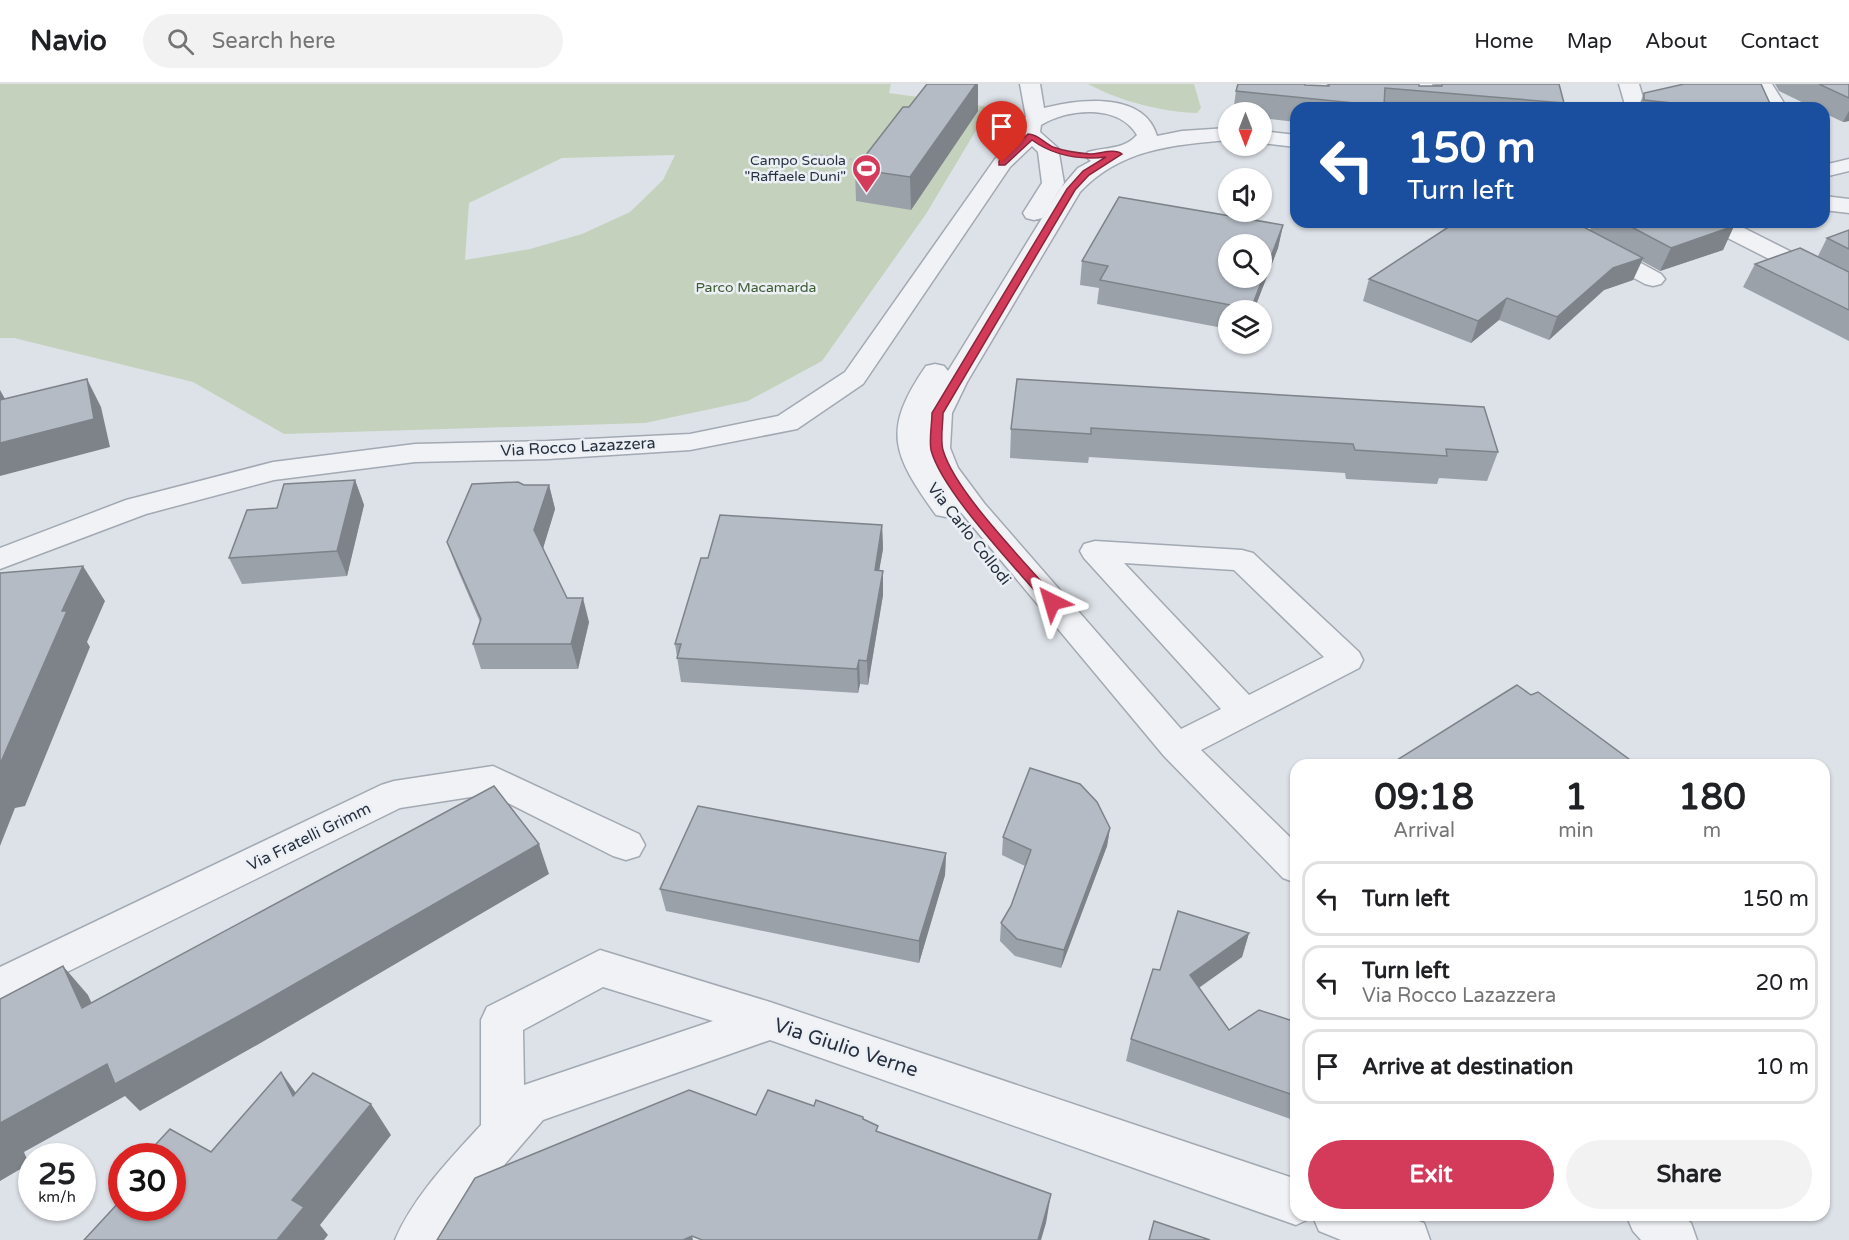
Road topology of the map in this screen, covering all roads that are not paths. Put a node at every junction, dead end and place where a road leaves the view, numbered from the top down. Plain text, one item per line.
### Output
1 (1030, 84) edge
2 (1422, 84) edge
3 (1629, 84) edge
4 (1762, 84) edge
5 (1077, 89) dead end
6 (1424, 102) edge
7 (1634, 102) edge
8 (1773, 102) edge
9 (1100, 105) junction
10 (1138, 118) junction
11 (1218, 132) edge
12 (1218, 135) edge
13 (1272, 138) edge
14 (1290, 140) edge
15 (1052, 142) junction
16 (1128, 150) junction
17 (1849, 165) edge
18 (1830, 170) edge
19 (1559, 228) edge
20 (1726, 228) edge
21 (1653, 279) dead end
22 (1849, 290) edge
23 (0, 559) edge
24 (1244, 712) junction
25 (1176, 747) junction
26 (626, 845) dead end
27 (1290, 861) edge
28 (0, 987) edge
29 (770, 1021) junction
30 (503, 1132) junction
31 (1290, 1200) edge
32 (1352, 1221) edge
33 (1655, 1221) edge
34 (418, 1240) edge
35 (1407, 1240) edge
36 (1674, 1240) edge

1 - 15 street, Via Carlo Collodi
2 - 6 street
3 - 7 street
4 - 8 street
5 - 9 street
9 - 10 street
9 - 15 street
10 - 11 street
10 - 16 street
12 - 16 street
13 - 14 street
15 - 16 street
15 - 23 street, Via Rocco Lazazzera
15 - 25 street, Via Carlo Collodi
16 - 25 street, Via Carlo Collodi
17 - 18 street
19 - 21 street
20 - 22 street
24 - 24 street
24 - 25 street
25 - 27 street, Via Carlo Collodi
26 - 28 street, Via Fratelli Grimm
29 - 30 street, Via Giulio Verne
29 - 30 street
29 - 31 street, Via Giulio Verne
30 - 34 street, Via Giulio Verne
32 - 35 street
33 - 36 street

